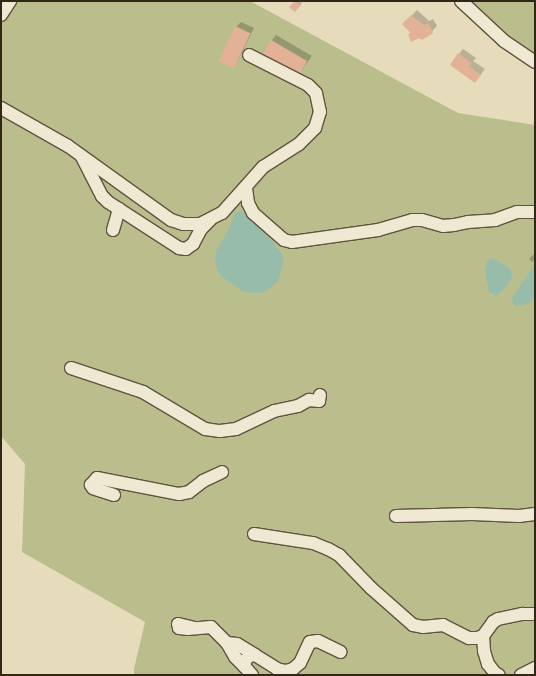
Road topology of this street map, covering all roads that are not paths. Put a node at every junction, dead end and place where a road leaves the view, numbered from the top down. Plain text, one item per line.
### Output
1 (10, 1) edge
2 (461, 1) edge
3 (1, 15) edge
4 (249, 55) dead end
5 (535, 62) edge
6 (1, 108) edge
7 (82, 156) junction
8 (246, 188) junction
9 (119, 210) junction
10 (535, 212) edge
11 (210, 219) junction
12 (113, 230) dead end
13 (71, 368) dead end
14 (320, 395) dead end
15 (222, 472) dead end
16 (114, 495) dead end
17 (535, 514) edge
18 (396, 516) dead end
19 (254, 534) dead end
20 (535, 614) edge
21 (195, 628) dead end
22 (483, 636) junction
23 (227, 643) junction
24 (341, 652) dead end
25 (255, 655) junction
26 (535, 668) edge
27 (248, 671) edge
28 (499, 675) edge
29 (521, 675) edge

1 - 3 street
2 - 5 street
4 - 8 street
6 - 7 street
7 - 9 street
7 - 11 street
8 - 10 street
8 - 11 street
9 - 11 street
9 - 12 street
13 - 14 street
15 - 16 street
17 - 18 street
19 - 22 street
20 - 22 street
21 - 23 street
22 - 28 street
23 - 25 street
23 - 27 street
24 - 25 street
25 - 27 street
26 - 29 street

